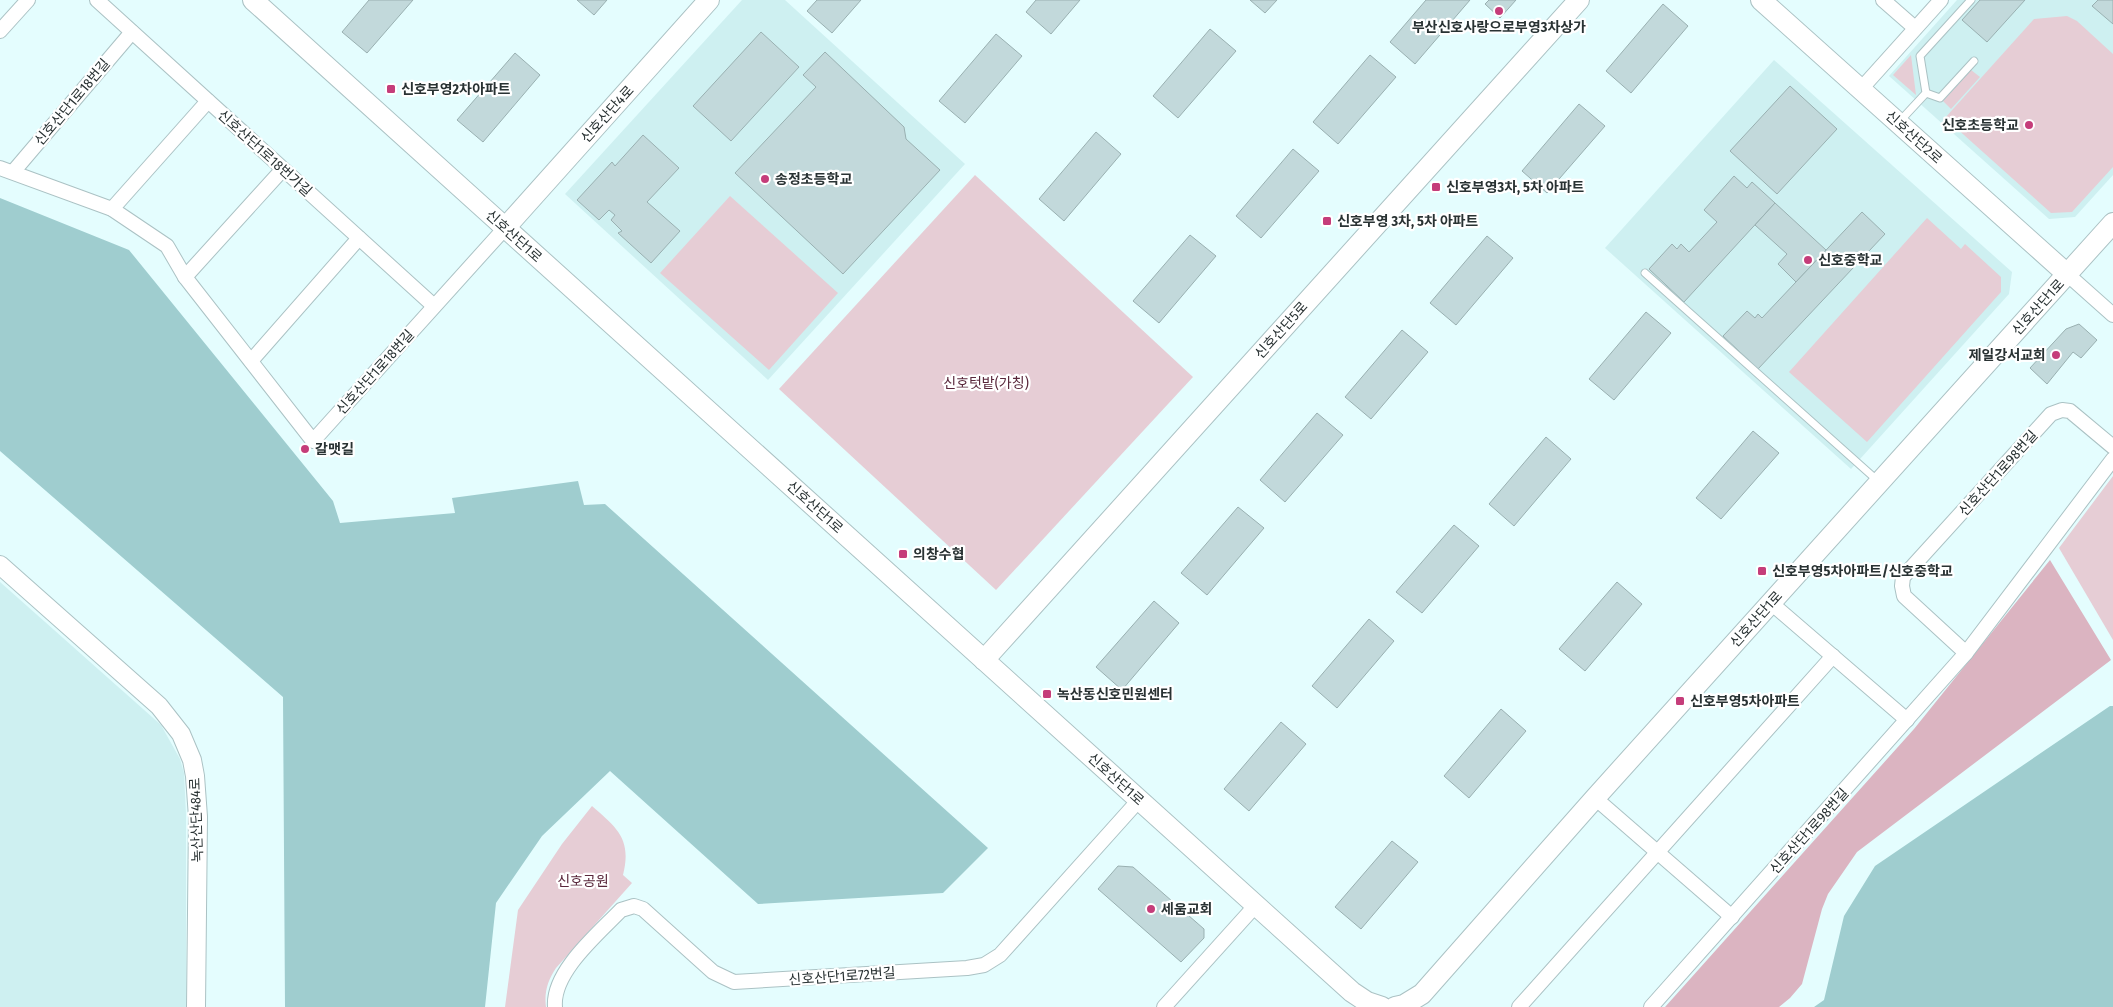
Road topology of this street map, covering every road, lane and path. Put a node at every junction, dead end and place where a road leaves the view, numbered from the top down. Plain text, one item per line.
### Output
1 (28, 0) edge
2 (97, 0) edge
3 (253, 0) edge
4 (709, 0) edge
5 (1579, 0) edge
6 (1761, 0) edge
7 (1883, 0) edge
8 (1940, 0) edge
9 (1971, 0) edge
10 (1915, 28) junction
11 (0, 31) edge
12 (132, 32) junction
13 (1974, 60) dead end
14 (1861, 89) junction
15 (1926, 93) junction
16 (208, 101) junction
17 (1899, 123) junction
18 (283, 169) junction
19 (6, 170) edge
20 (112, 209) junction
21 (2113, 223) edge
22 (505, 228) junction
23 (359, 238) junction
24 (1645, 273) dead end
25 (2067, 274) junction
26 (185, 277) junction
27 (434, 306) junction
28 (2113, 316) edge
29 (250, 361) junction
30 (2113, 447) edge
31 (2113, 460) edge
32 (1880, 482) junction
33 (0, 565) edge
34 (1771, 603) junction
35 (1966, 653) junction
36 (1833, 656) junction
37 (984, 660) junction
38 (1907, 720) junction
39 (1596, 798) junction
40 (1140, 800) junction
41 (1658, 852) junction
42 (1256, 905) junction
43 (1732, 917) junction
44 (196, 1007) edge
45 (555, 1007) edge
46 (1164, 1007) edge
47 (1382, 1007) edge
48 (1395, 1007) edge
49 (1520, 1007) edge
50 (1650, 1007) edge

1 - 11 street
2 - 12 street, 신호산단1로18번가길
3 - 22 main road, 신호산단1로
4 - 22 main road, 신호산단4로
5 - 37 main road, 신호산단5로
6 - 14 main road, 신호산단2로
7 - 10 street
8 - 10 street
9 - 15 lane
10 - 14 street
12 - 16 street, 신호산단1로18번가길
12 - 19 street, 신호산단1로18번길
13 - 15 lane
14 - 17 main road, 신호산단2로
15 - 17 lane
16 - 18 street, 신호산단1로18번가길
16 - 20 street
17 - 25 main road, 신호산단2로
18 - 23 street, 신호산단1로18번가길
18 - 26 street
19 - 20 street, 신호산단1로18번길
20 - 26 street, 신호산단1로18번길
21 - 25 main road, 신호산단1로
22 - 27 street, 신호산단1로18번길
22 - 37 main road, 신호산단1로
23 - 27 street, 신호산단1로18번가길
23 - 29 street
24 - 32 lane
25 - 28 street
25 - 32 main road, 신호산단1로
26 - 29 street, 신호산단1로18번길
27 - 29 street, 신호산단1로18번길
30 - 35 street, 신호산단1로98번길
31 - 35 street, 신호산단1로98번길
32 - 34 main road, 신호산단1로
33 - 44 street, 녹산산단484로
34 - 36 street
34 - 39 main road, 신호산단1로
35 - 38 street, 신호산단1로98번길
36 - 38 street
36 - 41 street
37 - 40 main road, 신호산단1로
38 - 43 street, 신호산단1로98번길
39 - 41 street
39 - 48 main road, 신호산단1로
40 - 42 main road, 신호산단1로
40 - 45 street, 신호산단1로72번길
41 - 43 street
41 - 49 street
42 - 46 street
42 - 47 main road, 신호산단1로
43 - 50 street, 신호산단1로98번길

